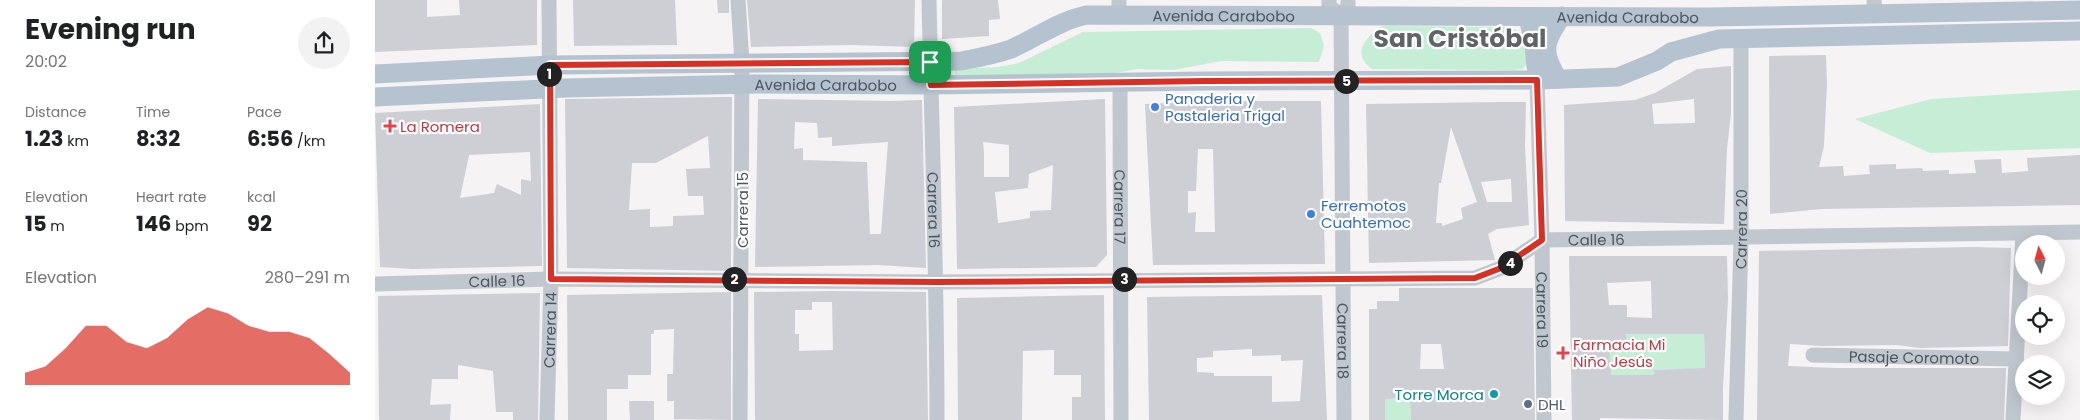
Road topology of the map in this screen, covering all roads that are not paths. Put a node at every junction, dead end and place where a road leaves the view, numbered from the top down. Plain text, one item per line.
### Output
1 (549, 0) edge
2 (738, 0) edge
3 (929, 0) edge
4 (1310, 0) edge
5 (1329, 0) edge
6 (2041, 5) edge
7 (1874, 6) edge
8 (1119, 8) edge
9 (1345, 8) edge
10 (2080, 10) edge
11 (1286, 16) junction
12 (1562, 16) junction
13 (1528, 17) junction
14 (2080, 31) edge
15 (1741, 38) junction
16 (930, 62) junction
17 (742, 63) junction
18 (550, 65) junction
19 (375, 74) edge
20 (1558, 79) junction
21 (1537, 80) junction
22 (1341, 81) junction
23 (1120, 83) junction
24 (741, 85) junction
25 (931, 85) junction
26 (549, 89) junction
27 (375, 97) edge
28 (2080, 232) edge
29 (2023, 234) junction
30 (1741, 239) junction
31 (1542, 240) junction
32 (1343, 277) junction
33 (551, 279) junction
34 (742, 279) junction
35 (1121, 279) junction
36 (937, 282) junction
37 (375, 284) edge
38 (1813, 355) dead end
39 (2017, 355) edge
40 (2015, 359) edge
41 (2015, 390) edge
42 (547, 420) edge
43 (740, 420) edge
44 (937, 420) edge
45 (1121, 420) edge
46 (1343, 420) edge
47 (1544, 420) edge
48 (1736, 420) edge
49 (2013, 420) edge

1 - 18 street, Carrera 14
2 - 17 street, Carrera 15
3 - 16 street, Carrera 16
4 - 11 main road
5 - 9 street
6 - 7 main road, Avenida Carabobo
6 - 10 main road, Avenida Carabobo
7 - 12 main road, Avenida Carabobo
8 - 11 main road, Avenida Carabobo
8 - 16 main road, Avenida Carabobo
9 - 11 main road, Avenida Carabobo
9 - 13 main road, Avenida Carabobo
9 - 22 street, Carrera 18
12 - 13 main road, Avenida Carabobo
12 - 20 main road
13 - 21 main road
14 - 15 main road, Avenida Carabobo
15 - 20 main road, Avenida Carabobo
15 - 30 street, Carrera 20
16 - 17 main road, Avenida Carabobo
16 - 25 street, Carrera 16
17 - 18 main road, Avenida Carabobo
17 - 24 street, Carrera 15
18 - 19 main road, Avenida Carabobo
18 - 26 street, Carrera 14
20 - 21 main road, Avenida Carabobo
21 - 22 main road, Avenida Carabobo
21 - 31 street, Carrera 19
22 - 23 main road, Avenida Carabobo
22 - 32 street, Carrera 18
23 - 25 main road, Avenida Carabobo
23 - 35 street, Carrera 17
24 - 25 main road, Avenida Carabobo
24 - 26 main road, Avenida Carabobo
24 - 34 street, Carrera 15
25 - 36 street, Carrera 16
26 - 27 main road, Avenida Carabobo
26 - 33 street, Carrera 14
28 - 29 street, Calle 16
29 - 30 street, Calle 16
29 - 39 street
30 - 31 street, Calle 16
30 - 48 street, Carrera 20
31 - 32 street, Calle 16
31 - 47 street, Carrera 19
32 - 35 street, Calle 16
32 - 46 street, Carrera 18
33 - 34 street, Calle 16
33 - 37 street, Calle 16
33 - 42 street, Carrera 14
34 - 36 street, Calle 16
34 - 43 street, Carrera 15
35 - 36 street, Calle 16
35 - 45 street, Carrera 17
36 - 44 street, Carrera 16
38 - 40 street, Pasaje Coromoto
41 - 49 street

